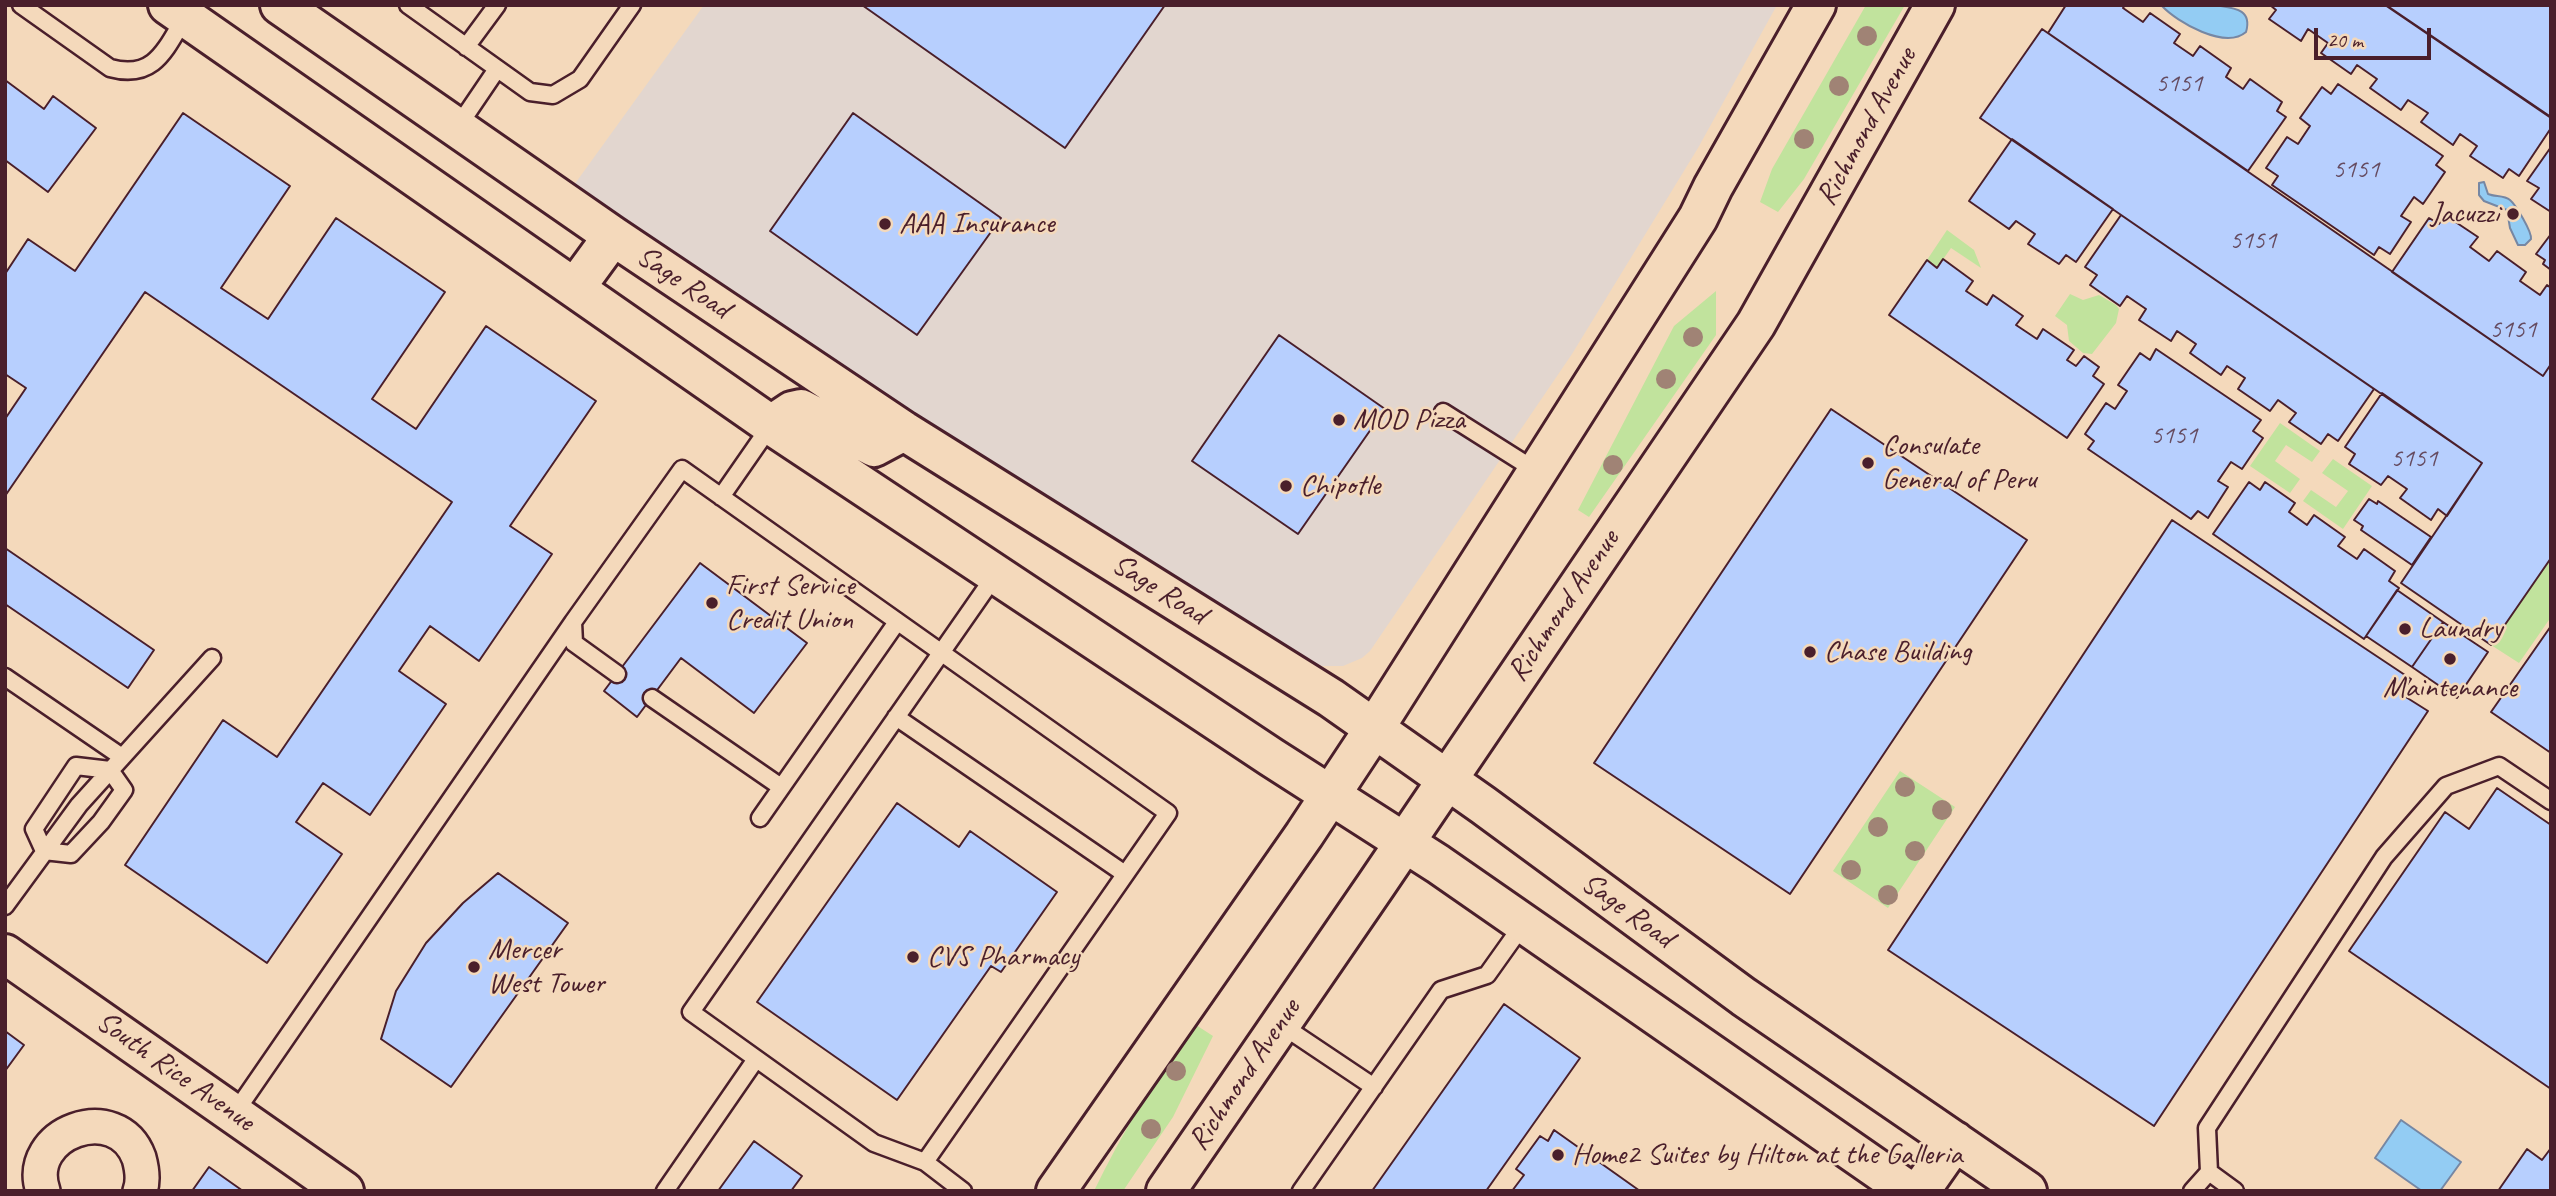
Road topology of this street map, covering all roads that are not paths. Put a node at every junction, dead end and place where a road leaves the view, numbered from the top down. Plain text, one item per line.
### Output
1 (21, 5) edge
2 (280, 5) edge
3 (408, 5) edge
4 (497, 5) edge
5 (632, 5) edge
6 (1816, 5) edge
7 (1936, 5) edge
8 (182, 9) edge
9 (466, 47) junction
10 (498, 69) junction
11 (457, 128) junction
12 (613, 236) junction
13 (575, 288) junction
14 (1443, 412) dead end
15 (771, 425) junction
16 (904, 431) junction
17 (1538, 472) junction
18 (721, 497) junction
19 (996, 574) junction
20 (573, 622) junction
21 (897, 622) junction
22 (941, 653) junction
23 (212, 658) dead end
24 (617, 674) dead end
25 (5, 677) edge
26 (652, 698) dead end
27 (896, 718) junction
28 (1374, 729) junction
29 (122, 757) junction
30 (110, 770) junction
31 (1446, 779) junction
32 (781, 787) junction
33 (1331, 795) junction
34 (2551, 801) edge
35 (760, 818) dead end
36 (1404, 842) junction
37 (44, 851) junction
38 (1125, 874) junction
39 (5, 905) edge
40 (1524, 923) junction
41 (5, 954) edge
42 (1280, 1024) junction
43 (757, 1059) junction
44 (1374, 1087) junction
45 (234, 1114) junction
46 (1955, 1140) junction
47 (925, 1162) junction
48 (2208, 1172) junction
49 (43, 1191) edge
50 (140, 1191) edge
51 (344, 1191) edge
52 (665, 1191) edge
53 (963, 1191) edge
54 (1056, 1191) edge
55 (1166, 1191) edge
56 (1301, 1191) edge
57 (1909, 1191) edge
58 (1920, 1191) edge
59 (2028, 1191) edge
60 (2192, 1191) edge
61 (2235, 1191) edge

1 - 8 lane
2 - 11 main road, Sage Road
3 - 9 lane
4 - 9 lane
5 - 10 lane
6 - 17 main road
7 - 31 main road, Richmond Avenue
8 - 13 main road
9 - 10 lane
10 - 11 lane
11 - 12 main road, Sage Road
12 - 13 main road
12 - 16 main road, Sage Road
13 - 15 main road
14 - 17 lane
15 - 16 main road
15 - 18 lane
15 - 19 main road
16 - 28 main road, Sage Road
17 - 28 main road
18 - 20 lane
18 - 21 lane
19 - 22 lane
19 - 33 main road
20 - 24 lane
20 - 45 lane
21 - 22 lane
21 - 32 lane
22 - 27 lane
22 - 38 lane
23 - 29 lane
25 - 29 lane
26 - 32 lane
27 - 38 lane
27 - 43 lane
28 - 31 main road, Sage Road
28 - 33 main road
29 - 30 lane
30 - 37 lane
30 - 37 lane
30 - 37 lane
31 - 36 main road, Richmond Avenue
31 - 46 main road, Sage Road
32 - 35 lane
33 - 36 main road
33 - 54 main road
34 - 48 lane
36 - 40 main road
36 - 42 main road, Richmond Avenue
37 - 39 lane
38 - 47 lane
40 - 44 lane
40 - 57 main road
41 - 45 main road, South Rice Avenue
42 - 44 lane
42 - 55 main road, Richmond Avenue
43 - 47 lane
43 - 52 lane
44 - 56 lane
45 - 51 main road, South Rice Avenue
46 - 58 main road
46 - 59 main road, Sage Road
47 - 53 lane
48 - 60 lane
48 - 61 lane
49 - 50 street

